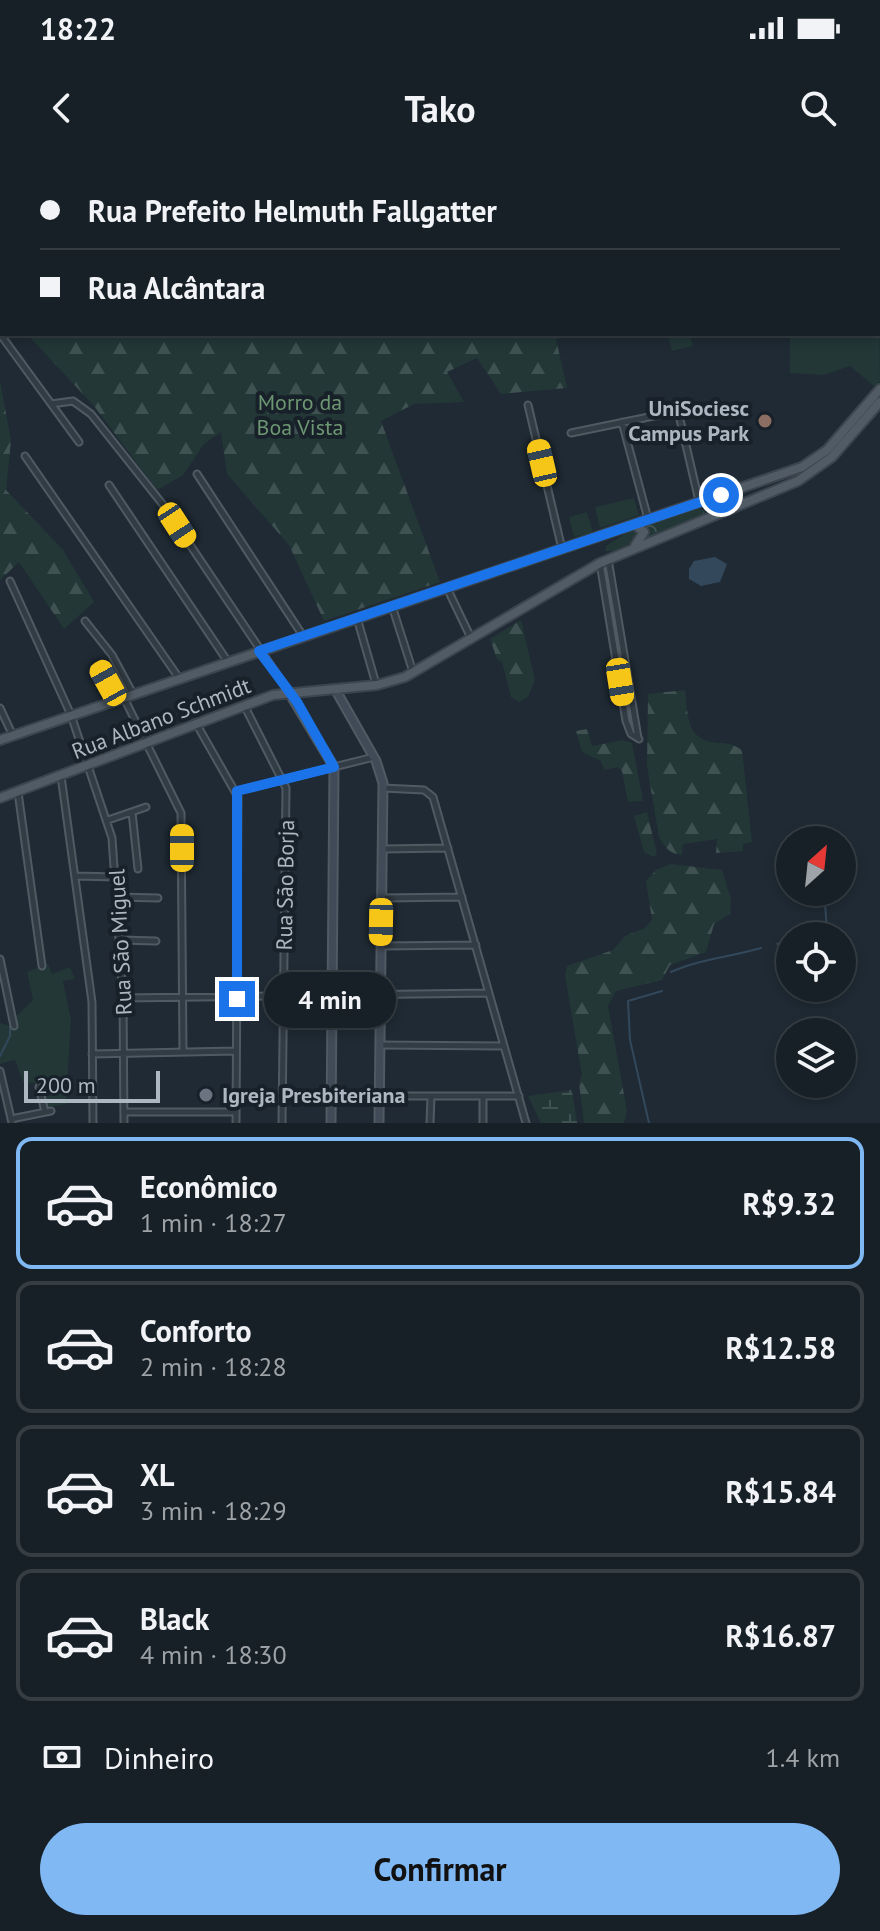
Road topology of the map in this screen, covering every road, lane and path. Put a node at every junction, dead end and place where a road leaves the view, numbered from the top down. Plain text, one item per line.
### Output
1 (1, 336) edge
2 (880, 389) edge
3 (880, 402) edge
4 (51, 404) junction
5 (528, 405) dead end
6 (622, 422) junction
7 (571, 433) dead end
8 (79, 442) dead end
9 (25, 456) dead end
10 (197, 474) dead end
11 (109, 485) dead end
12 (699, 502) junction
13 (648, 519) junction
14 (709, 519) junction
15 (632, 525) junction
16 (562, 549) junction
17 (628, 551) junction
18 (604, 561) junction
19 (10, 581) dead end
20 (447, 588) junction
21 (392, 606) junction
22 (357, 618) junction
23 (85, 621) dead end
24 (303, 636) junction
25 (471, 638) junction
26 (259, 651) junction
27 (228, 662) junction
28 (99, 667) dead end
29 (413, 673) junction
30 (179, 678) junction
31 (628, 680) junction
32 (620, 682) junction
33 (377, 685) junction
34 (335, 689) junction
35 (288, 691) junction
36 (124, 697) junction
37 (245, 706) junction
38 (0, 708) edge
39 (71, 715) junction
40 (196, 724) junction
41 (13, 736) junction
42 (0, 740) edge
43 (147, 743) junction
44 (374, 757) junction
45 (87, 765) junction
46 (334, 767) junction
47 (61, 775) junction
48 (284, 779) junction
49 (383, 788) junction
50 (18, 791) junction
51 (237, 791) junction
52 (0, 798) edge
53 (146, 807) dead end
54 (132, 812) junction
55 (108, 820) junction
56 (448, 848) junction
57 (382, 849) junction
58 (138, 869) dead end
59 (76, 876) junction
60 (116, 877) junction
61 (117, 897) junction
62 (462, 897) junction
63 (158, 898) dead end
64 (382, 898) junction
65 (120, 940) junction
66 (156, 941) dead end
67 (476, 945) junction
68 (381, 946) junction
69 (0, 959) edge
70 (42, 966) dead end
71 (489, 993) junction
72 (381, 996) junction
73 (332, 997) junction
74 (123, 998) junction
75 (284, 998) junction
76 (183, 999) junction
77 (237, 999) junction
78 (14, 1026) dead end
79 (380, 1045) junction
80 (504, 1046) junction
81 (236, 1051) junction
82 (183, 1052) junction
83 (125, 1053) junction
84 (92, 1054) junction
85 (0, 1071) edge
86 (39, 1087) dead end
87 (380, 1096) junction
88 (431, 1096) junction
89 (483, 1096) junction
90 (519, 1096) junction
91 (125, 1112) junction
92 (236, 1112) junction
93 (12, 1121) edge
94 (93, 1123) edge
95 (124, 1123) edge
96 (236, 1123) edge
97 (282, 1123) edge
98 (331, 1123) edge
99 (379, 1123) edge
100 (430, 1123) edge
101 (483, 1123) edge
102 (526, 1123) edge

1 - 4 street
2 - 12 main road
3 - 14 main road, Rua Albano Schmidt
4 - 8 street
4 - 26 street
5 - 16 street
6 - 7 street
6 - 12 street
6 - 13 street
9 - 30 street
10 - 24 street
11 - 27 street
12 - 13 main road
12 - 14 main road
13 - 15 main road
14 - 17 main road, Rua Albano Schmidt
15 - 16 main road
15 - 17 main road
16 - 20 main road
17 - 18 main road, Rua Albano Schmidt
18 - 25 main road, Rua Albano Schmidt
18 - 31 street
18 - 32 street
19 - 39 street, Rua São Miguel
20 - 21 main road
20 - 25 street
21 - 22 main road
21 - 29 street
22 - 24 main road
22 - 33 street
23 - 36 street
24 - 26 main road
25 - 29 main road, Rua Albano Schmidt
26 - 27 main road
26 - 35 street
27 - 30 main road
28 - 36 street
29 - 33 main road, Rua Albano Schmidt
30 - 36 main road
31 - 32 street
31 - 32 street
33 - 34 main road, Rua Albano Schmidt
34 - 35 main road, Rua Albano Schmidt
34 - 44 street
35 - 37 main road, Rua Albano Schmidt
35 - 46 street
36 - 39 main road
36 - 43 street
37 - 40 main road, Rua Albano Schmidt
37 - 48 street, Rua São Borja
38 - 41 street
39 - 41 main road
39 - 45 street, Rua São Miguel
40 - 43 main road, Rua Albano Schmidt
40 - 51 street
41 - 42 main road
43 - 45 main road, Rua Albano Schmidt
43 - 76 street
44 - 46 street
44 - 49 street
45 - 47 main road, Rua Albano Schmidt
45 - 55 street, Rua São Miguel
46 - 48 street
46 - 73 street
47 - 50 main road, Rua Albano Schmidt
47 - 59 street
48 - 51 street
48 - 75 street, Rua São Borja
49 - 56 street
49 - 57 street
50 - 52 main road, Rua Albano Schmidt
50 - 70 street
51 - 77 street
53 - 54 street
54 - 55 street
54 - 58 street
55 - 60 street, Rua São Miguel
56 - 57 street
56 - 62 street
57 - 64 street
59 - 60 street
59 - 84 street
60 - 61 street, Rua São Miguel
61 - 63 street
61 - 65 street, Rua São Miguel
62 - 64 street
62 - 67 street
64 - 68 street
65 - 66 street
65 - 74 street, Rua São Miguel
67 - 68 street
67 - 71 street
68 - 72 street
69 - 78 street
71 - 72 street
71 - 80 street
72 - 73 street
72 - 79 street
73 - 75 street
73 - 98 street
74 - 76 street
74 - 83 street, Rua São Miguel
75 - 77 street
75 - 97 street, Rua São Borja
76 - 77 street
76 - 82 street
77 - 81 street
79 - 80 street
79 - 87 street
80 - 90 street
81 - 82 street
81 - 92 street
82 - 83 street
83 - 84 street
83 - 91 street, Rua São Miguel
84 - 94 street
85 - 93 street
86 - 93 street
87 - 88 street
87 - 99 street
88 - 89 street
88 - 100 street
89 - 90 street
89 - 101 street
90 - 102 street
91 - 92 street
91 - 95 street, Rua São Miguel
92 - 96 street

